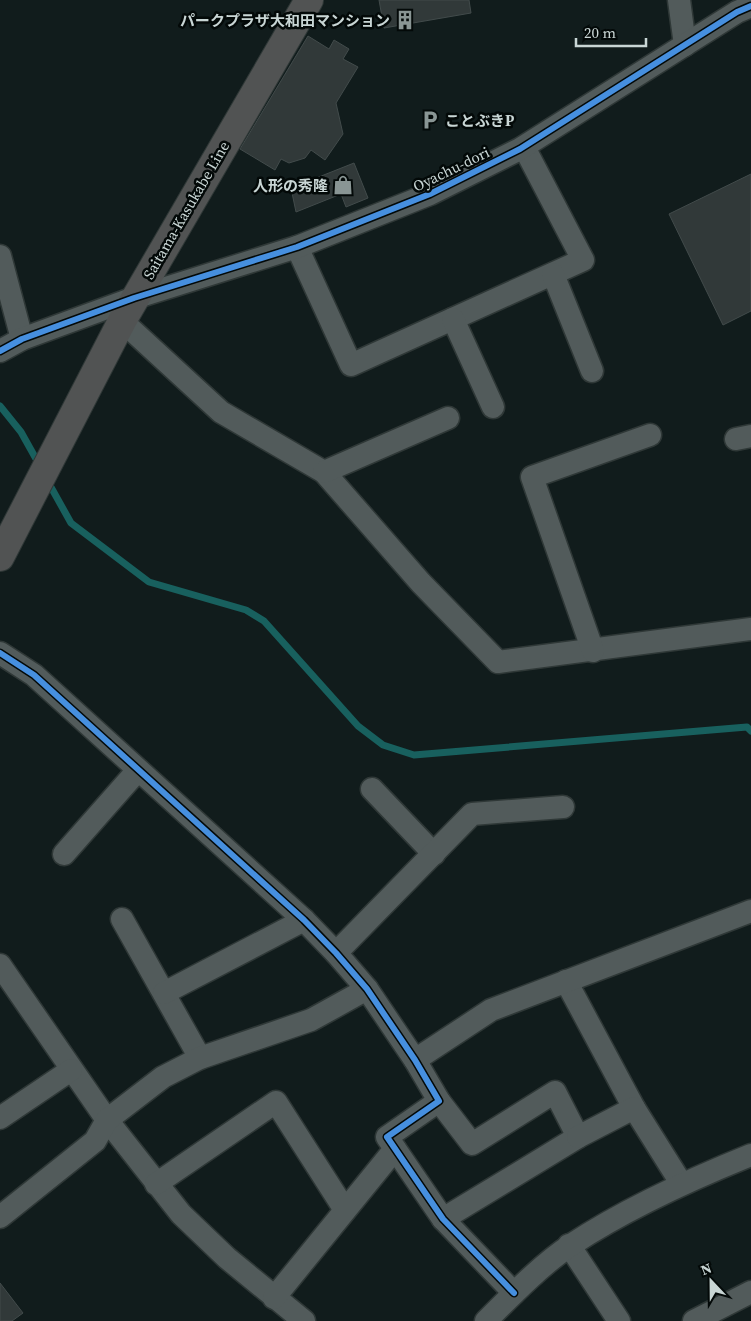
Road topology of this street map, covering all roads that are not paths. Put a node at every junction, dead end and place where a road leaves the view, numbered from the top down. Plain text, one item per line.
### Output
1 (308, 0) edge
2 (679, 0) edge
3 (751, 6) edge
4 (685, 45) junction
5 (524, 147) junction
6 (297, 247) junction
7 (0, 256) edge
8 (553, 274) junction
9 (128, 309) junction
10 (453, 319) junction
11 (22, 339) junction
12 (0, 351) edge
13 (592, 371) dead end
14 (493, 407) dead end
15 (448, 418) dead end
16 (650, 435) dead end
17 (324, 472) junction
18 (0, 557) edge
19 (751, 629) edge
20 (593, 651) junction
21 (0, 653) edge
22 (138, 770) junction
23 (372, 789) dead end
24 (563, 807) dead end
25 (64, 854) dead end
26 (434, 854) junction
27 (751, 911) edge
28 (122, 919) dead end
29 (304, 920) junction
30 (336, 953) junction
31 (0, 965) edge
32 (566, 981) junction
33 (367, 990) junction
34 (164, 993) junction
35 (200, 1058) junction
36 (415, 1060) junction
37 (71, 1070) junction
38 (439, 1101) junction
39 (634, 1108) junction
40 (0, 1118) edge
41 (107, 1120) junction
42 (578, 1136) junction
43 (395, 1149) junction
44 (751, 1155) edge
45 (681, 1183) junction
46 (156, 1184) junction
47 (346, 1210) junction
48 (0, 1217) edge
49 (443, 1219) junction
50 (570, 1246) junction
51 (751, 1292) edge
52 (514, 1293) junction
53 (274, 1298) junction
54 (304, 1321) edge
55 (486, 1321) edge
56 (619, 1321) edge
57 (694, 1321) edge

1 - 9 main road, Saitama-Kasukabe Line
2 - 4 street
3 - 4 street, Oyachu-dori
4 - 5 street, Oyachu-dori
5 - 6 street, Oyachu-dori
5 - 8 street
6 - 9 street, Oyachu-dori
6 - 10 street
7 - 11 street
8 - 10 street
8 - 13 street
9 - 11 street, Oyachu-dori
9 - 17 street
9 - 18 main road, Saitama-Kasukabe Line
10 - 14 street
11 - 12 street, Oyachu-dori
15 - 17 street
16 - 20 street
17 - 20 street
19 - 20 street
21 - 22 street
22 - 25 street
22 - 29 street
23 - 26 street
24 - 26 street
26 - 30 street
27 - 32 street
28 - 34 street
29 - 30 street
29 - 34 street
30 - 33 street
31 - 37 street
32 - 36 street
32 - 39 street
33 - 35 street
33 - 36 street
34 - 35 street
35 - 41 street
36 - 38 street
37 - 40 street
37 - 41 street
38 - 42 street
38 - 43 street
39 - 42 street
39 - 45 street
41 - 46 street
41 - 48 street
42 - 49 street
43 - 47 street
43 - 49 street
44 - 45 street
45 - 50 street
46 - 47 street
46 - 53 street
47 - 53 street
49 - 52 street
50 - 52 street
50 - 56 street
51 - 57 street
52 - 55 street
53 - 54 street

